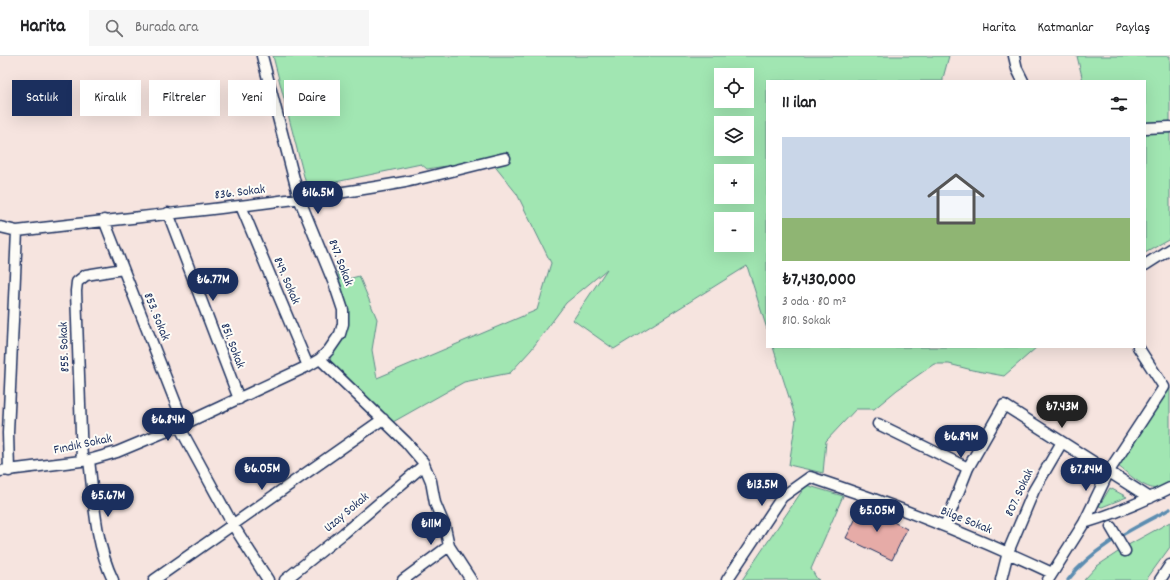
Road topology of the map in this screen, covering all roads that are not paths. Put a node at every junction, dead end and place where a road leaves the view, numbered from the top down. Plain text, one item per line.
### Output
1 (262, 56) edge
2 (1014, 56) edge
3 (1022, 80) edge
4 (1170, 127) edge
5 (1146, 128) edge
6 (505, 158) dead end
7 (299, 198) junction
8 (240, 206) junction
9 (168, 213) junction
10 (104, 220) junction
11 (0, 227) edge
12 (18, 231) junction
13 (1170, 249) edge
14 (1146, 264) edge
15 (123, 269) junction
16 (1139, 348) edge
17 (320, 359) junction
18 (308, 366) junction
19 (239, 399) junction
20 (383, 419) junction
21 (878, 424) dead end
22 (182, 425) junction
23 (1062, 442) junction
24 (85, 460) junction
25 (424, 465) junction
26 (968, 468) junction
27 (5, 471) edge
28 (1109, 471) junction
29 (1170, 488) edge
30 (1150, 498) junction
31 (1084, 522) junction
32 (233, 524) junction
33 (946, 526) junction
34 (1112, 527) dead end
35 (449, 546) junction
36 (1125, 551) dead end
37 (1008, 552) junction
38 (1170, 565) edge
39 (1050, 577) edge
40 (113, 580) edge
41 (154, 580) edge
42 (268, 580) edge
43 (285, 580) edge
44 (403, 580) edge
45 (471, 580) edge
46 (727, 580) edge
47 (1001, 580) edge
48 (1160, 580) edge

1 - 7 street, 847. Sokak
2 - 3 street
4 - 5 street
6 - 7 street, 836. Sokak
7 - 8 street, 836. Sokak
7 - 17 street, 847. Sokak
8 - 9 street, 836. Sokak
8 - 18 street, 849. Sokak
9 - 10 street, 836. Sokak
9 - 19 street, 851. Sokak
10 - 12 street, 836. Sokak
10 - 15 street, 853. Sokak
11 - 12 street, 836. Sokak
12 - 27 street
13 - 14 street
15 - 22 street, 853. Sokak
15 - 24 street, 855. Sokak
16 - 28 street
17 - 18 street, Fındık Sokak
17 - 20 street
18 - 19 street, Fındık Sokak
19 - 22 street, Fındık Sokak
20 - 25 street
20 - 32 street
21 - 26 street
22 - 24 street, Fındık Sokak
22 - 32 street, 853. Sokak
23 - 26 street
23 - 28 street
23 - 37 street, 807. Sokak
24 - 27 street, Fındık Sokak
24 - 40 street
25 - 35 street
25 - 43 street, Uzay Sokak
26 - 33 street
28 - 30 street
28 - 31 street
29 - 30 street
30 - 31 street
31 - 39 street
32 - 41 street
32 - 42 street, 853. Sokak
33 - 37 street, Bilge Sokak
33 - 46 street, Bilge Sokak
34 - 36 street
35 - 44 street
35 - 45 street
37 - 39 street, Bilge Sokak
37 - 47 street, 807. Sokak
38 - 48 street

